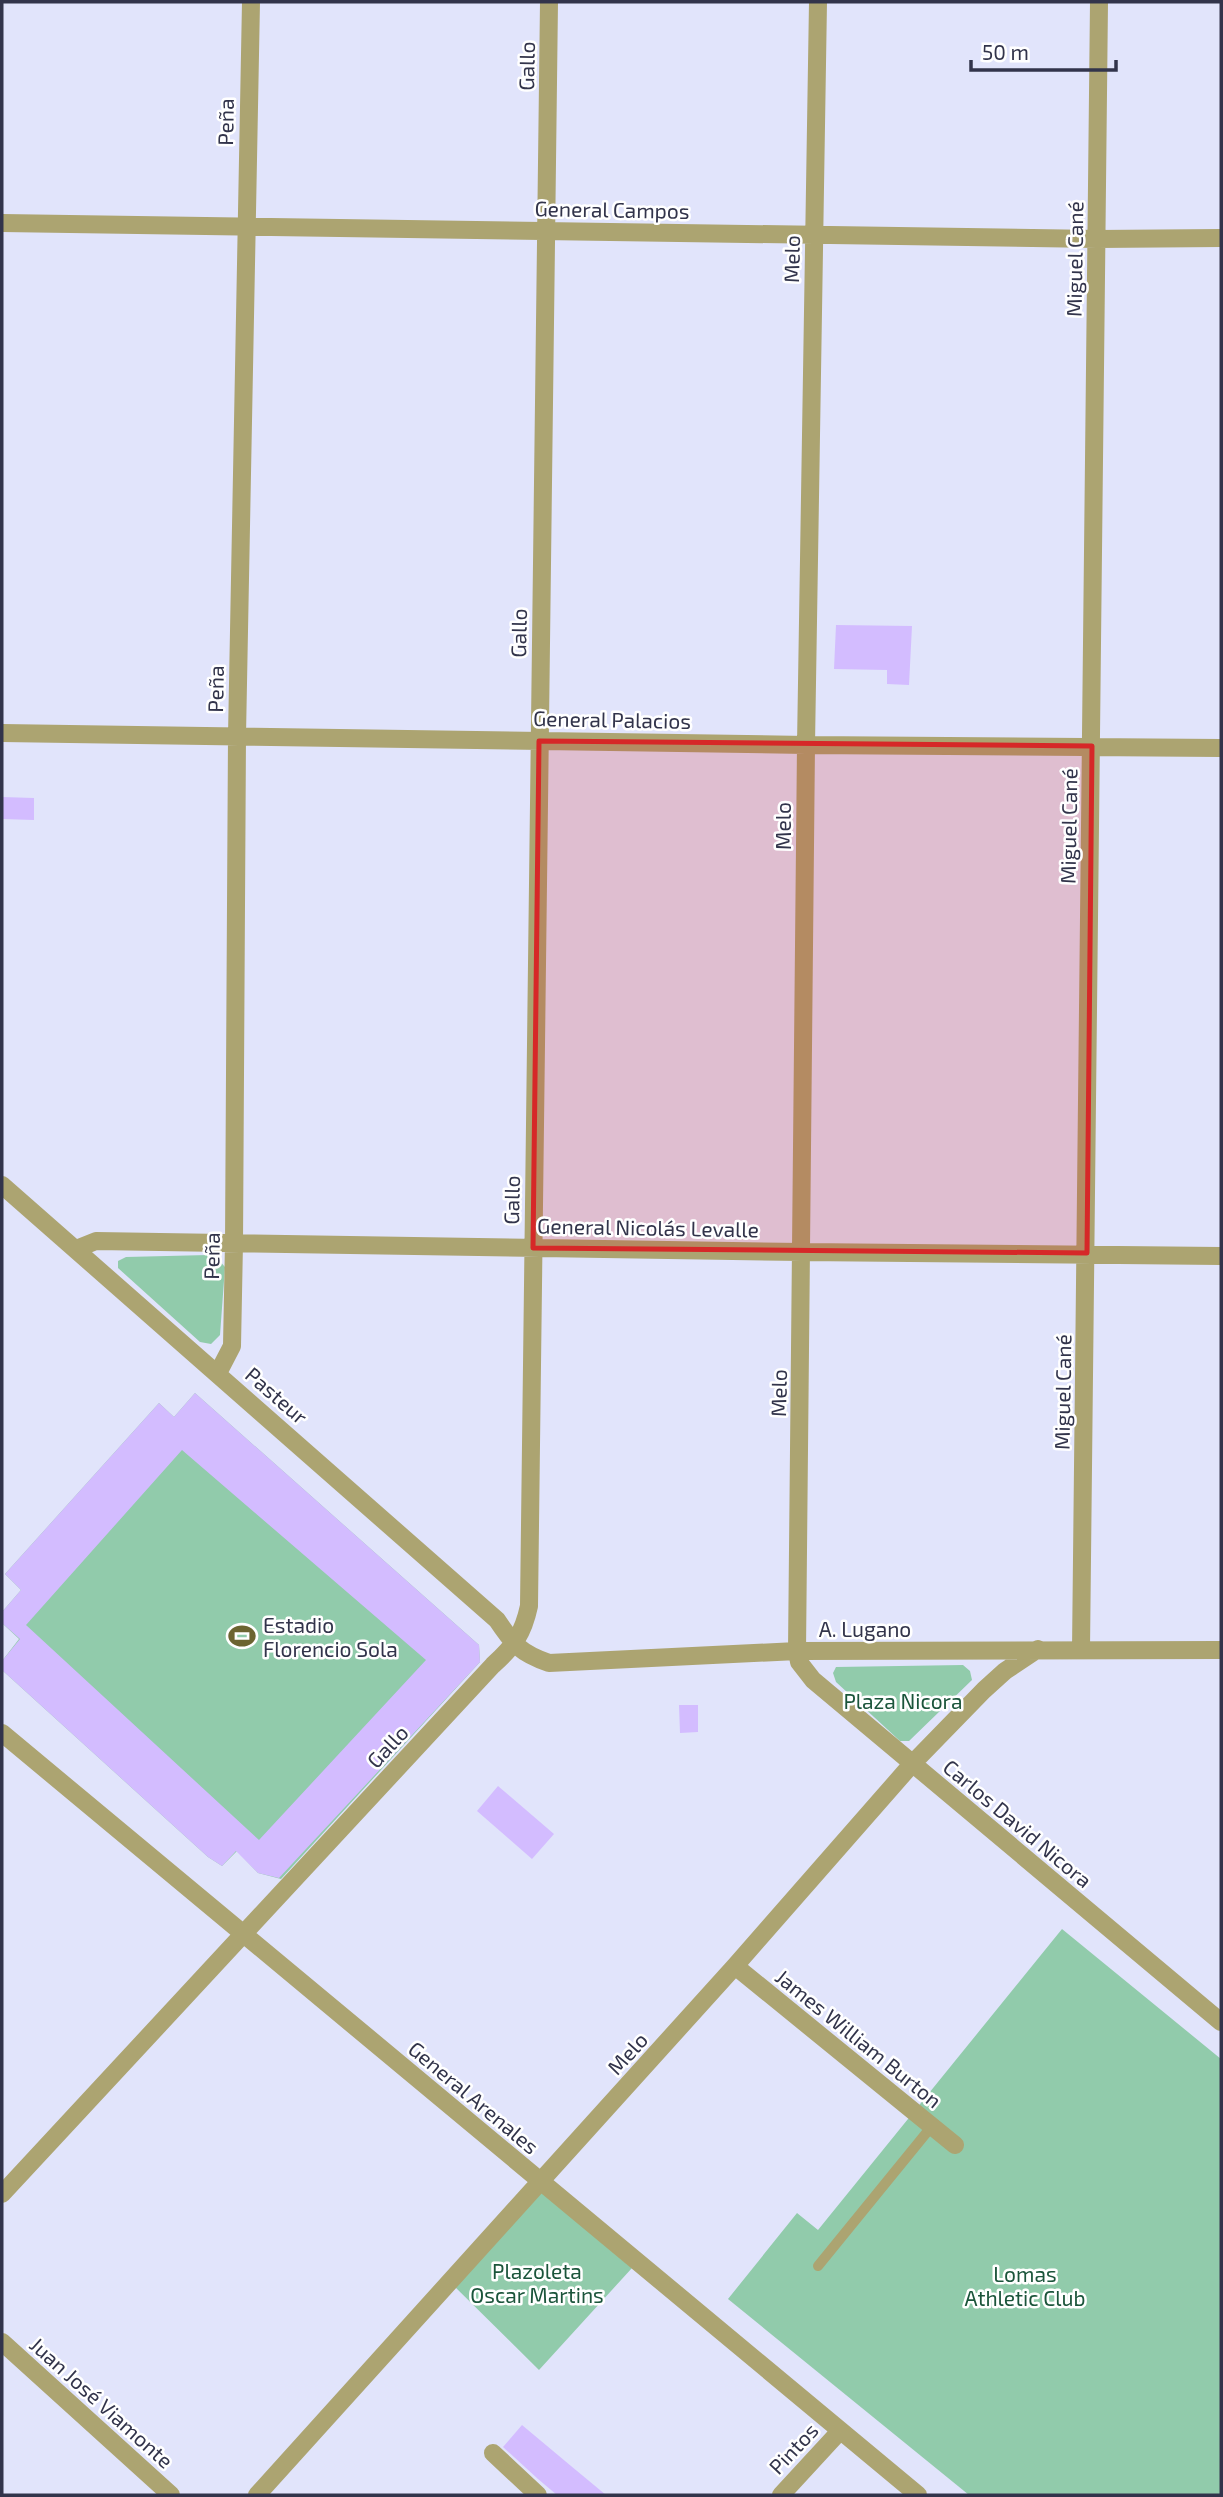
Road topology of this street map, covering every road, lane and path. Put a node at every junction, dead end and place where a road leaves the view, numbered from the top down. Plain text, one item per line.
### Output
1 (251, 2) edge
2 (549, 2) edge
3 (818, 2) edge
4 (1099, 2) edge
5 (2, 223) edge
6 (245, 226) junction
7 (547, 231) junction
8 (814, 234) junction
9 (1221, 238) edge
10 (1097, 239) junction
11 (2, 733) edge
12 (237, 736) junction
13 (539, 741) junction
14 (806, 745) junction
15 (1092, 746) junction
16 (1221, 748) edge
17 (2, 1185) edge
18 (234, 1243) junction
19 (533, 1248) junction
20 (76, 1249) junction
21 (802, 1252) junction
22 (1087, 1253) junction
23 (1221, 1256) edge
24 (218, 1373) junction
25 (514, 1646) junction
26 (1038, 1649) junction
27 (1082, 1650) junction
28 (1221, 1650) edge
29 (797, 1651) junction
30 (2, 1733) edge
31 (912, 1764) junction
32 (242, 1934) junction
33 (735, 1966) junction
34 (1221, 2022) edge
35 (932, 2126) junction
36 (955, 2145) dead end
37 (541, 2182) junction
38 (2, 2194) edge
39 (818, 2266) dead end
40 (2, 2342) edge
41 (840, 2431) junction
42 (493, 2452) dead end
43 (171, 2495) edge
44 (257, 2495) edge
45 (538, 2495) edge
46 (780, 2495) edge
47 (918, 2495) edge

1 - 6 street, Peña
2 - 7 street, Gallo
3 - 8 street, Melo
4 - 10 street, Miguel Cané
5 - 6 street, General Campos
6 - 7 street, General Campos
6 - 12 street, Peña
7 - 8 street, General Campos
7 - 13 street, Gallo
8 - 10 street, General Campos
8 - 14 street, Melo
9 - 10 street, General Campos
10 - 15 street, Miguel Cané
11 - 12 street, General Palacios
12 - 13 street, General Palacios
12 - 18 street, Peña
13 - 14 street, General Palacios
13 - 19 street, Gallo
14 - 15 street, General Palacios
14 - 21 street, Melo
15 - 16 street, General Palacios
15 - 22 street, Miguel Cané
17 - 20 street, Pasteur
18 - 19 street, General Nicolás Levalle
18 - 20 street, General Nicolás Levalle
18 - 24 street, Peña
19 - 21 street, General Nicolás Levalle
19 - 25 street, Gallo
20 - 24 street, Pasteur
21 - 22 street, General Nicolás Levalle
21 - 29 street, Melo
22 - 23 street, General Nicolás Levalle
22 - 27 street, Miguel Cané
24 - 25 street, Pasteur
25 - 29 street, A. Lugano
25 - 32 street, Gallo
26 - 27 street, A. Lugano
26 - 29 street, A. Lugano
26 - 31 street, Melo
27 - 28 street, A. Lugano
29 - 31 street, Carlos David Nicora
30 - 32 street, General Arenales
31 - 33 street, Melo
31 - 34 street, Carlos David Nicora
32 - 37 street, General Arenales
32 - 38 street, Gallo
33 - 35 street, James William Burton
33 - 37 street, Melo
35 - 36 street, James William Burton
35 - 39 lane
37 - 41 street, General Arenales
37 - 44 street, Melo
40 - 43 street, Juan José Viamonte
41 - 46 street, Pintos
41 - 47 street, General Arenales
42 - 45 street

